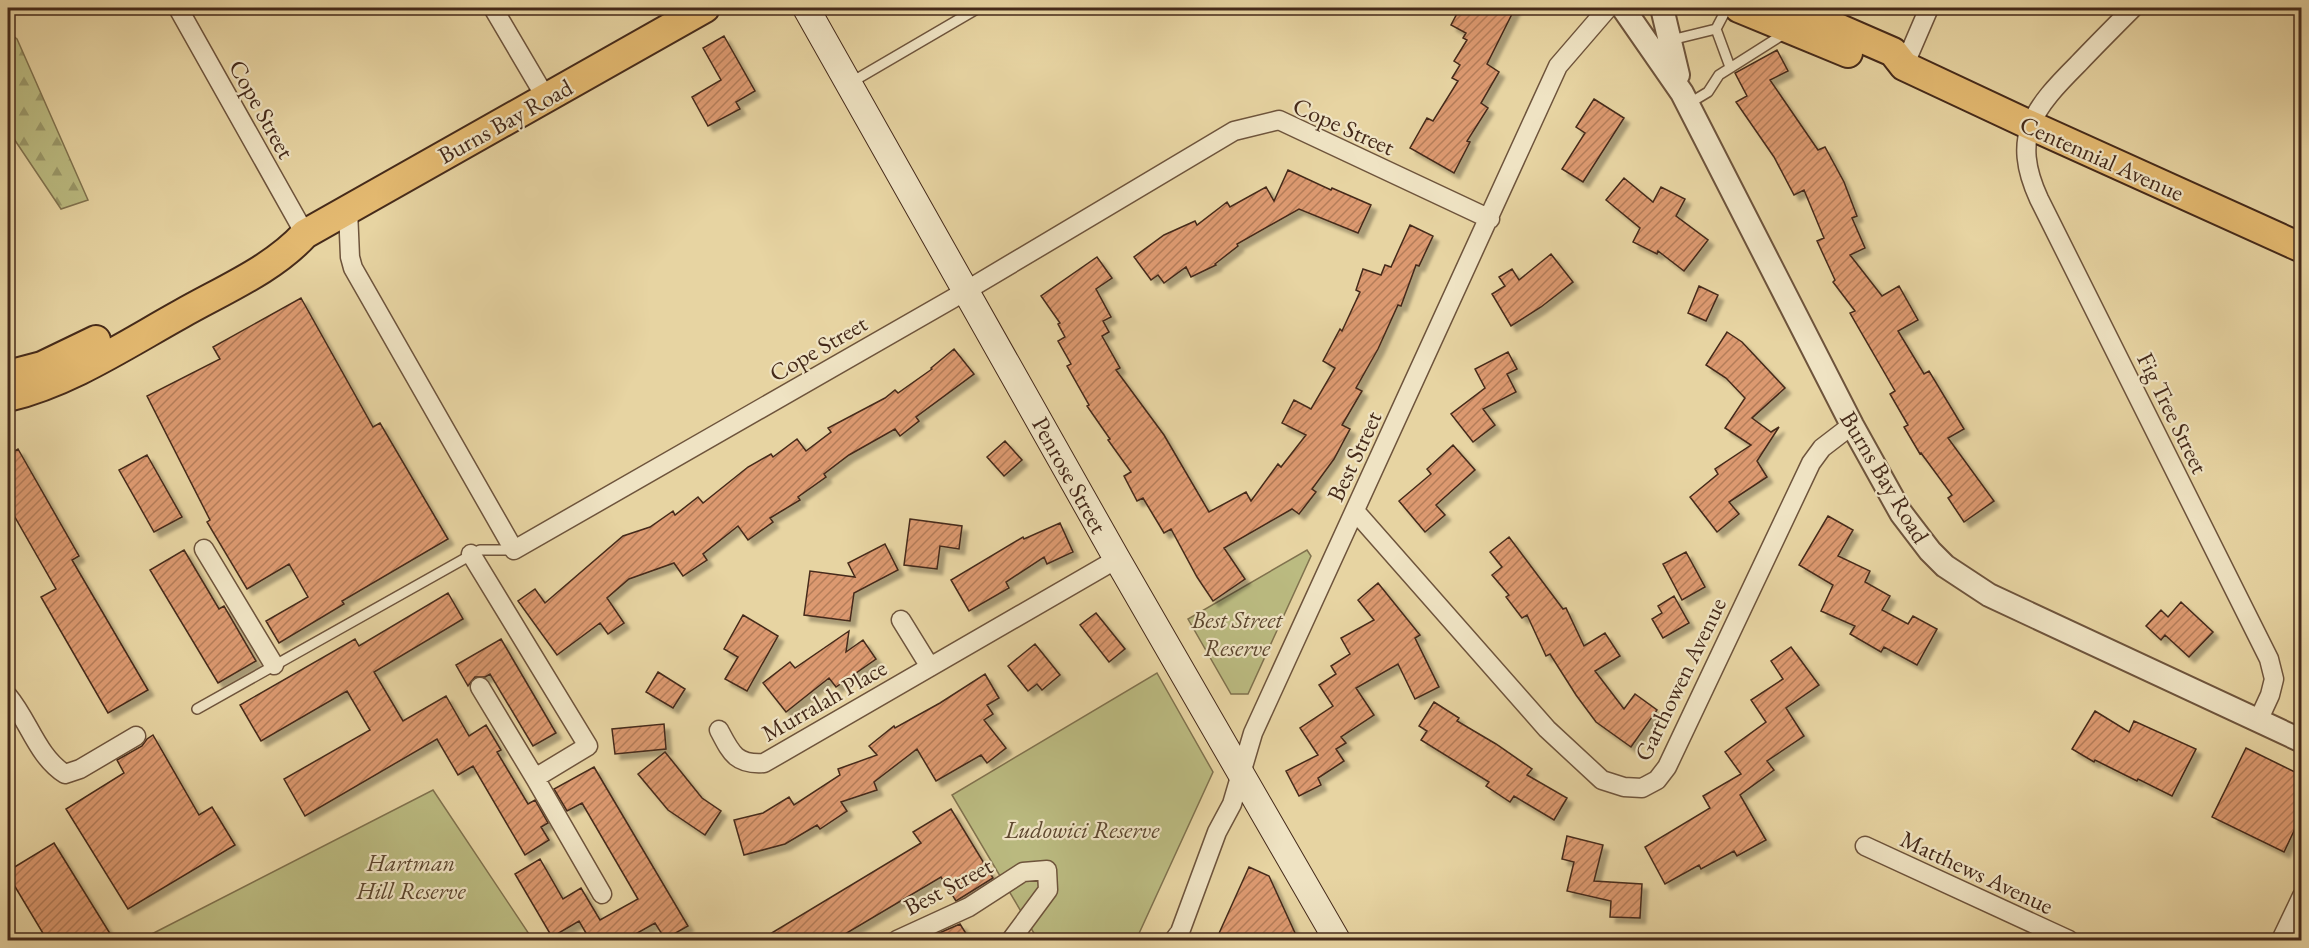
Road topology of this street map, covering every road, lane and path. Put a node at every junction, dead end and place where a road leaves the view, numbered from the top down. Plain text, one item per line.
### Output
1 (178, 8) edge
2 (493, 8) edge
3 (705, 8) edge
4 (806, 8) edge
5 (1608, 8) edge
6 (1623, 8) edge
7 (1662, 8) edge
8 (1727, 8) edge
9 (1739, 8) edge
10 (1929, 8) edge
11 (2133, 8) edge
12 (975, 10) dead end
13 (1792, 19) edge
14 (1716, 29) junction
15 (1669, 41) junction
16 (1904, 66) junction
17 (1730, 67) junction
18 (850, 83) junction
19 (546, 98) junction
20 (1685, 99) junction
21 (2030, 125) junction
22 (348, 210) junction
23 (1490, 219) junction
24 (305, 234) junction
25 (2301, 248) edge
26 (967, 290) junction
27 (8, 375) edge
28 (8, 397) edge
29 (1852, 424) junction
30 (1355, 512) junction
31 (204, 549) dead end
32 (514, 550) junction
33 (471, 554) junction
34 (1117, 559) junction
35 (901, 620) dead end
36 (274, 665) junction
37 (930, 667) junction
38 (480, 687) dead end
39 (8, 696) edge
40 (197, 709) dead end
41 (2258, 721) junction
42 (719, 730) dead end
43 (136, 736) dead end
44 (2301, 741) edge
45 (1240, 772) junction
46 (535, 778) junction
47 (1865, 846) dead end
48 (602, 894) dead end
49 (2301, 896) edge
50 (897, 940) edge
51 (1011, 940) edge
52 (1174, 940) edge
53 (1337, 940) edge
54 (2069, 940) edge
55 (2281, 940) edge

1 - 24 street, Cope Street
2 - 19 street
3 - 19 main road, Burns Bay Road
4 - 18 main road, Penrose Street
5 - 23 street, Best Street
6 - 20 street, Burns Bay Road
7 - 15 street, Burns Bay Road
8 - 14 lane
9 - 13 main road, Centennial Avenue
10 - 16 street
11 - 21 street
12 - 18 lane
13 - 16 main road, Centennial Avenue
13 - 17 lane
14 - 15 lane
14 - 17 lane
15 - 20 street, Burns Bay Road
16 - 21 main road, Centennial Avenue
17 - 20 lane
18 - 26 main road, Penrose Street
19 - 22 main road, Burns Bay Road
20 - 29 street, Burns Bay Road
21 - 25 main road, Centennial Avenue
21 - 41 street, Fig Tree Street
22 - 24 main road, Burns Bay Road
22 - 32 street
23 - 26 street, Cope Street
23 - 30 street, Best Street
24 - 27 main road, Burns Bay Road
24 - 28 main road, Burns Bay Road
26 - 32 street, Cope Street
26 - 34 main road, Penrose Street
29 - 30 street, Garthowen Avenue
29 - 41 street, Burns Bay Road
30 - 45 street, Best Street
31 - 36 street
32 - 33 lane
33 - 36 lane
33 - 46 street
34 - 37 street, Murralah Place
34 - 45 main road, Penrose Street
35 - 37 street
36 - 40 lane
37 - 42 street, Murralah Place
38 - 46 street
39 - 43 street
41 - 44 street, Burns Bay Road
45 - 52 street, Best Street
45 - 53 main road, Penrose Street
46 - 48 street
47 - 54 street, Matthews Avenue
49 - 55 street
50 - 51 street, Best Street

